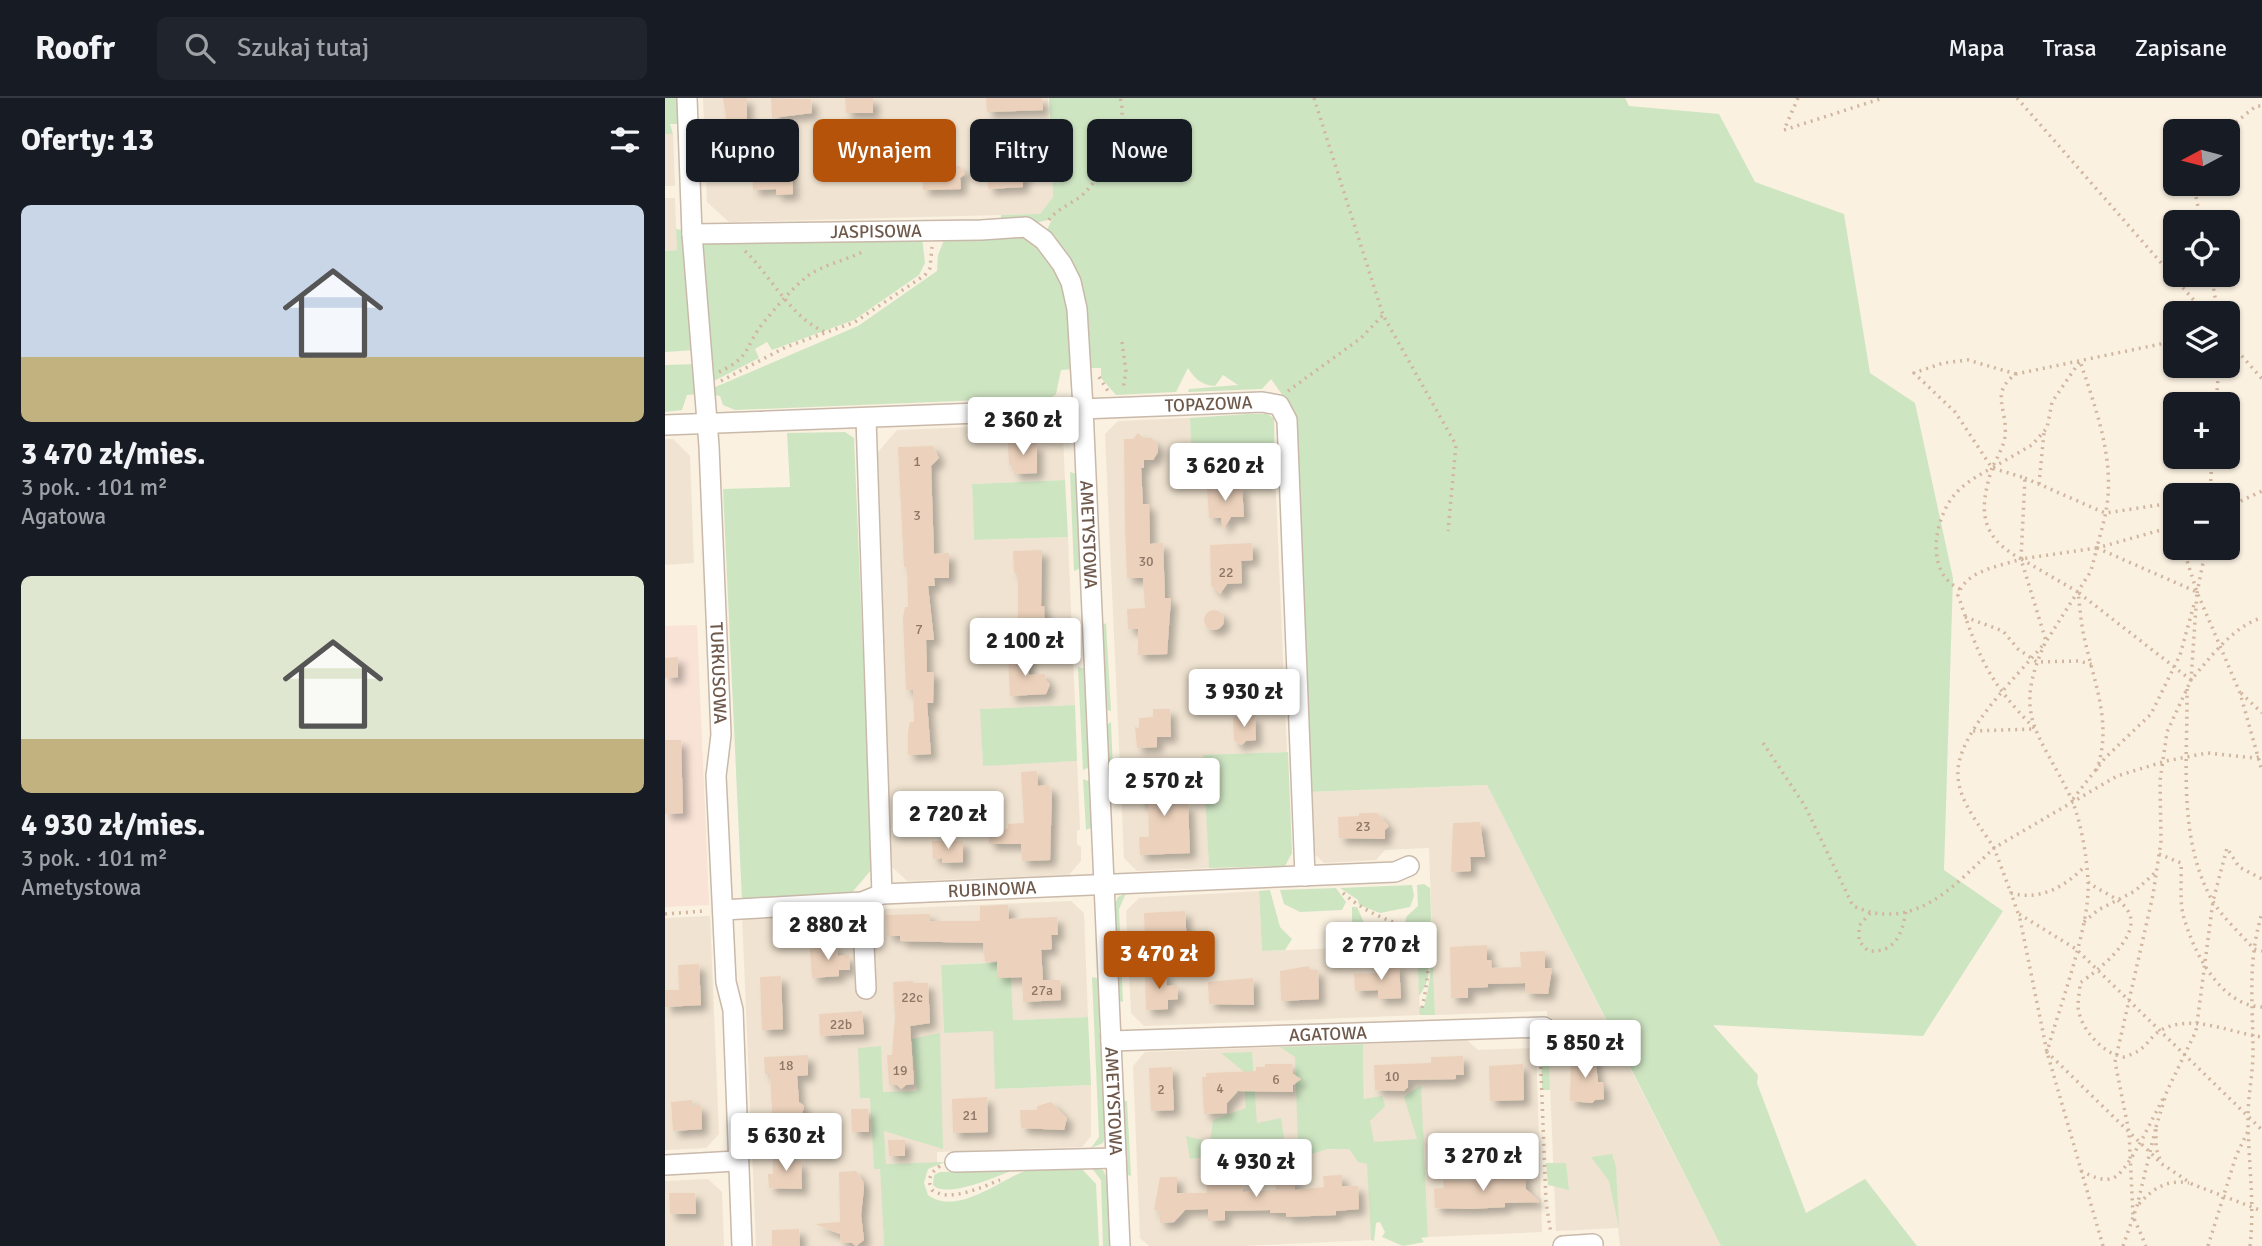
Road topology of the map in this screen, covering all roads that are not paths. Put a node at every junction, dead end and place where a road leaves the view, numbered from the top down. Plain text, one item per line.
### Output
1 (687, 98) edge
2 (692, 234) junction
3 (1052, 249) joint
4 (1083, 408) junction
5 (866, 418) junction
6 (707, 423) junction
7 (665, 425) edge
8 (1409, 866) dead end
9 (1305, 876) junction
10 (1104, 885) junction
11 (882, 894) junction
12 (862, 902) junction
13 (714, 910) junction
14 (866, 989) dead end
15 (1542, 1035) road end
16 (1111, 1041) junction
17 (1116, 1158) junction
18 (736, 1161) junction
19 (955, 1162) dead end
20 (665, 1165) edge
21 (1593, 1244) edge
22 (742, 1246) edge
23 (1120, 1246) edge
24 (1563, 1246) edge

1 - 2 street, TURKUSOWA
2 - 3 street, JASPISOWA
2 - 6 street, TURKUSOWA
3 - 4 street, AMETYSTOWA
4 - 5 street, TOPAZOWA
4 - 9 street, TOPAZOWA
4 - 10 street, AMETYSTOWA
5 - 6 street, TOPAZOWA
5 - 11 street
6 - 7 street, TOPAZOWA
6 - 13 street, TURKUSOWA
8 - 9 street, RUBINOWA
9 - 10 street, RUBINOWA
10 - 11 street, RUBINOWA
10 - 16 street, AMETYSTOWA
11 - 12 street, RUBINOWA
12 - 13 street, RUBINOWA
12 - 14 street
13 - 18 street, TURKUSOWA
15 - 16 street, AGATOWA
16 - 17 street, AMETYSTOWA
17 - 19 street
17 - 23 street, AMETYSTOWA
18 - 20 street
18 - 22 street, TURKUSOWA
21 - 24 street

